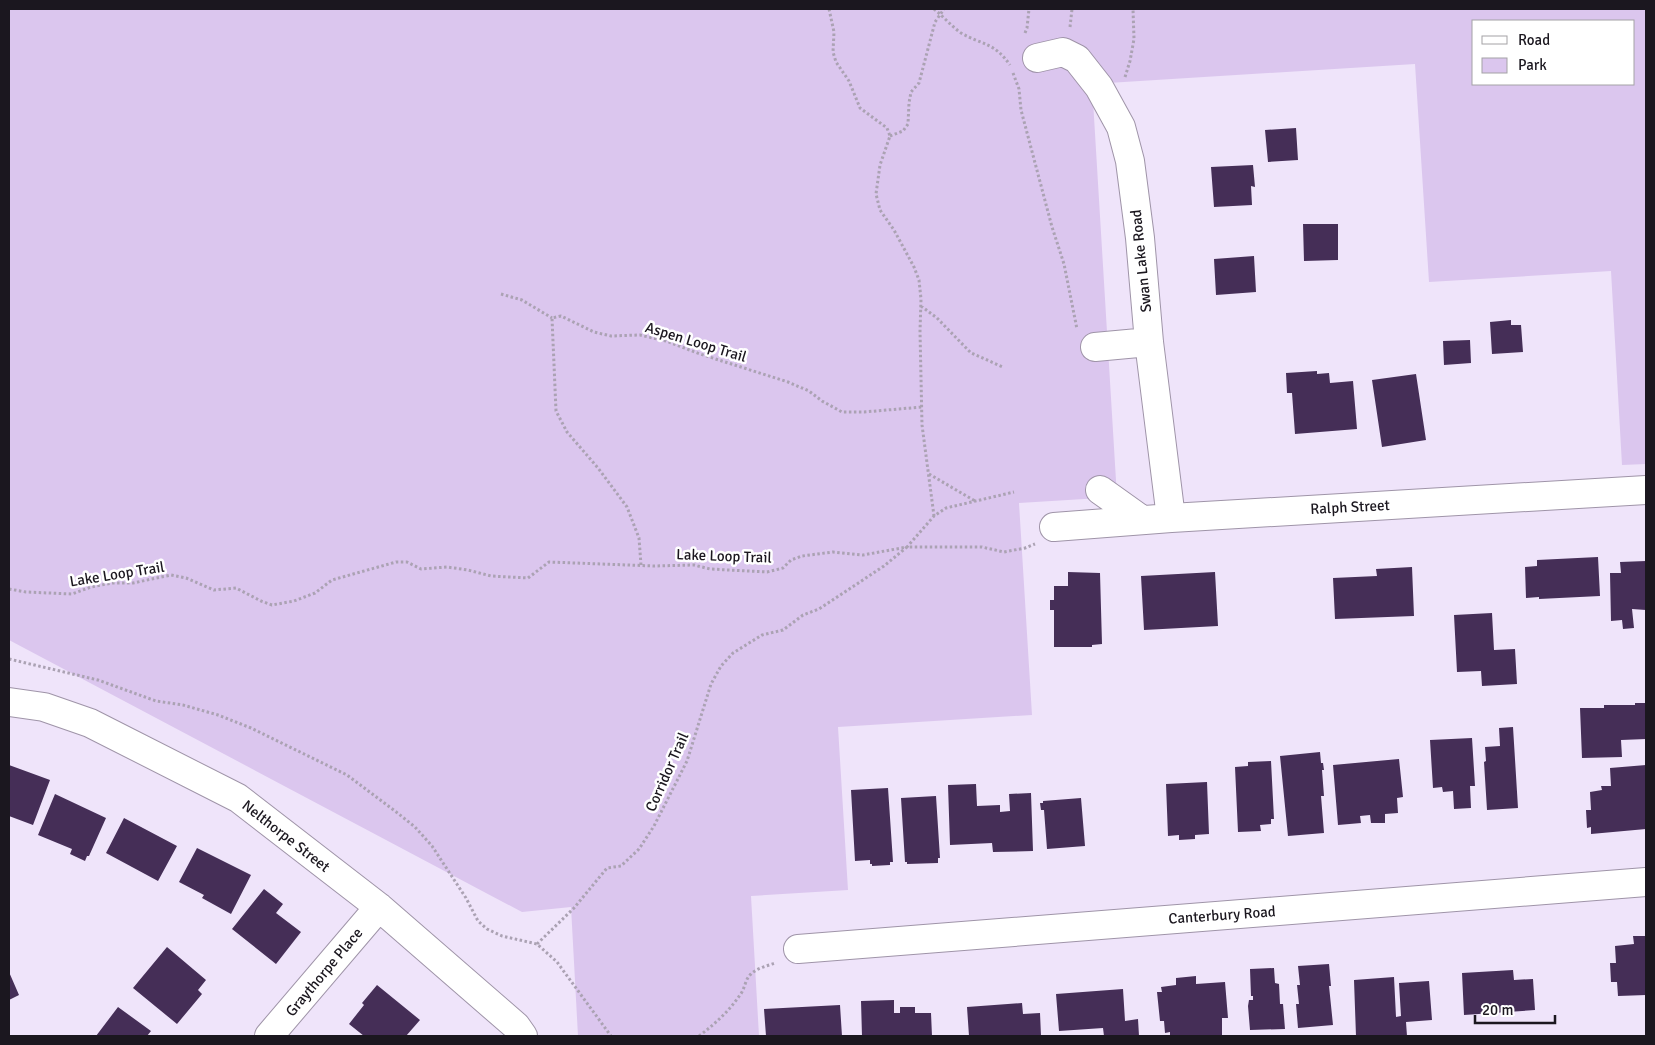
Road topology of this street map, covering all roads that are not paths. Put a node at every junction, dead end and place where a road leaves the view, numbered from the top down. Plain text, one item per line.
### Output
1 (1037, 58) dead end
2 (1086, 339) road end
3 (1149, 342) junction
4 (1100, 490) dead end
5 (1646, 490) edge
6 (1171, 518) junction
7 (1142, 520) junction
8 (1054, 527) road end
9 (9, 702) edge
10 (1646, 882) edge
11 (379, 908) junction
12 (798, 949) road end
13 (269, 1036) edge
14 (523, 1036) edge

1 - 3 street, Swan Lake Road
2 - 3 street
3 - 6 street, Swan Lake Road
4 - 7 street
5 - 6 street, Ralph Street
6 - 7 street, Ralph Street
7 - 8 street, Ralph Street
9 - 11 street, Nelthorpe Street
10 - 12 street, Canterbury Road
11 - 13 street, Graythorpe Place
11 - 14 street, Nelthorpe Street

